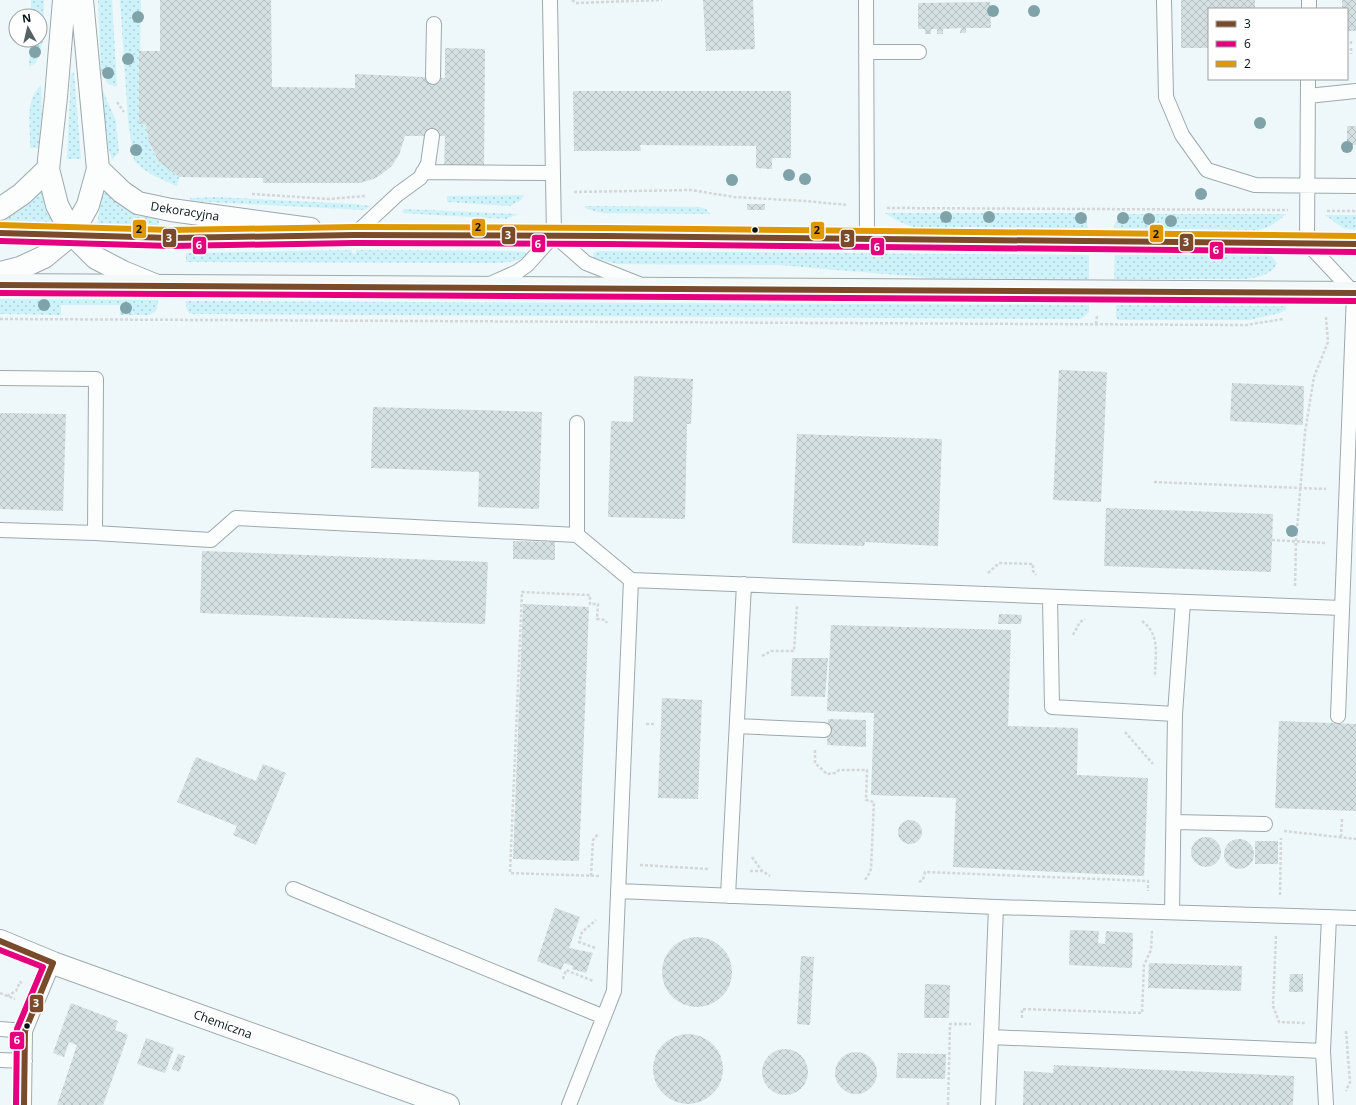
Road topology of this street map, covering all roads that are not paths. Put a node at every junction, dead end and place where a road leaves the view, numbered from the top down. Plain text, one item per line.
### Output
1 (64, 0) edge
2 (82, 0) edge
3 (550, 0) edge
4 (866, 0) edge
5 (1164, 0) edge
6 (434, 24) dead end
7 (866, 52) junction
8 (919, 52) dead end
9 (433, 78) dead end
10 (1308, 80) edge
11 (1356, 91) edge
12 (1308, 96) junction
13 (432, 136) dead end
14 (48, 169) junction
15 (98, 169) junction
16 (423, 172) junction
17 (552, 174) junction
18 (1307, 185) junction
19 (1356, 186) edge
20 (0, 209) edge
21 (0, 233) edge
22 (72, 234) junction
23 (354, 235) junction
24 (554, 235) junction
25 (867, 237) junction
26 (1307, 243) junction
27 (1356, 244) edge
28 (0, 273) edge
29 (0, 285) edge
30 (158, 287) junction
31 (483, 287) junction
32 (653, 288) junction
33 (1355, 293) edge
34 (0, 378) edge
35 (577, 423) dead end
36 (0, 530) edge
37 (95, 533) junction
38 (577, 535) junction
39 (1348, 551) edge
40 (631, 580) junction
41 (744, 584) junction
42 (1050, 596) junction
43 (1183, 602) junction
44 (1342, 608) junction
45 (1175, 714) junction
46 (1338, 716) dead end
47 (737, 726) junction
48 (824, 730) dead end
49 (1174, 822) junction
50 (1265, 824) dead end
51 (293, 888) dead end
52 (618, 891) junction
53 (728, 896) junction
54 (996, 906) junction
55 (1172, 912) junction
56 (1329, 917) junction
57 (1356, 918) edge
58 (0, 941) edge
59 (53, 963) junction
60 (604, 1017) junction
61 (0, 1029) edge
62 (991, 1030) junction
63 (25, 1031) junction
64 (1323, 1050) junction
65 (0, 1060) edge
66 (25, 1061) junction
67 (24, 1105) edge
68 (448, 1105) edge
69 (569, 1105) edge
70 (988, 1105) edge
71 (1326, 1105) edge

1 - 14 street
2 - 15 street
3 - 17 lane
4 - 7 lane
5 - 18 lane
6 - 9 lane
7 - 8 lane
7 - 25 lane
10 - 12 lane
11 - 12 lane
12 - 18 lane
13 - 16 lane
14 - 20 street
14 - 22 street
15 - 22 street
15 - 23 street, Dekoracyjna
16 - 17 lane
16 - 23 lane
17 - 24 lane
18 - 19 lane
18 - 26 lane
21 - 22 main road
22 - 23 main road
22 - 28 street
22 - 30 street
23 - 24 main road
24 - 25 main road
24 - 31 lane
24 - 32 lane
25 - 26 main road
26 - 27 main road
26 - 33 lane
29 - 30 main road
30 - 31 main road
31 - 32 main road
32 - 33 main road
33 - 39 lane
34 - 37 lane
35 - 38 lane
36 - 37 lane
37 - 38 lane
38 - 40 lane
39 - 44 lane
40 - 41 lane
40 - 52 lane
41 - 42 lane
41 - 47 lane
42 - 43 lane
42 - 45 lane
43 - 44 lane
43 - 45 lane
44 - 46 lane
45 - 49 lane
47 - 48 lane
47 - 53 lane
49 - 50 lane
49 - 55 lane
51 - 60 lane
52 - 53 lane
52 - 60 lane
53 - 54 lane
54 - 55 lane
54 - 62 lane
55 - 56 lane
56 - 57 lane
56 - 64 lane
58 - 59 street, Chemiczna
59 - 63 lane
59 - 68 street, Chemiczna
60 - 69 lane
61 - 63 lane
62 - 64 lane
62 - 70 lane
63 - 66 lane
64 - 71 lane
65 - 66 lane
66 - 67 lane

